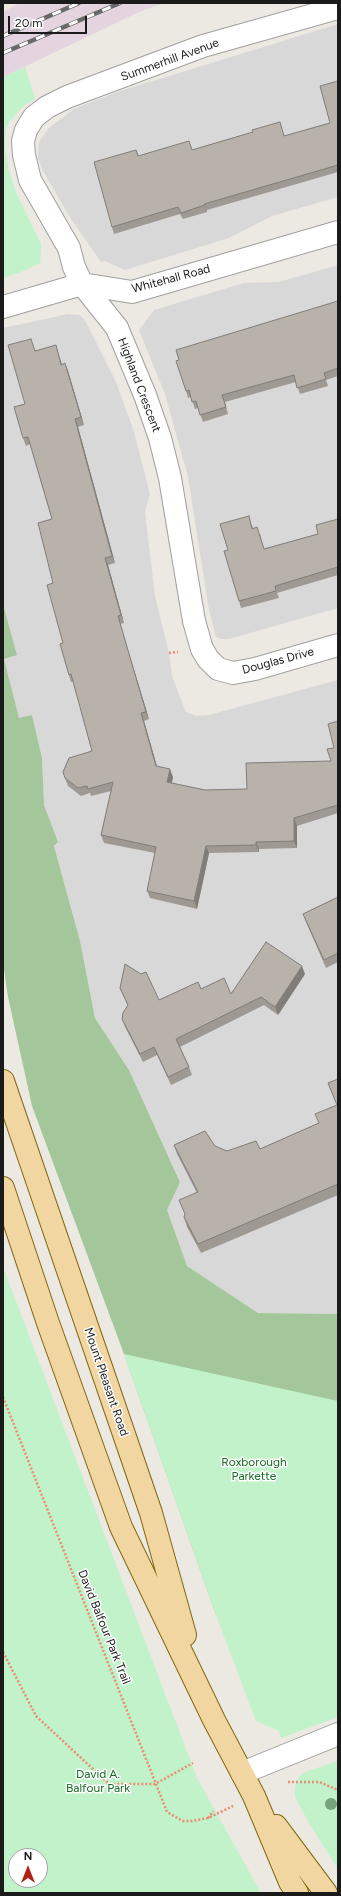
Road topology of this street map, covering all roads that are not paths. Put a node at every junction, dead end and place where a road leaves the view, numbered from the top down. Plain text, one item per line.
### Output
1 (338, 8) edge
2 (23, 141) joint
3 (338, 232) edge
4 (82, 284) junction
5 (3, 307) edge
6 (338, 645) edge
7 (218, 669) joint
8 (3, 1081) edge
9 (3, 1188) edge
10 (199, 1686) junction
11 (338, 1734) edge
12 (242, 1772) junction
13 (254, 1796) junction
14 (297, 1893) edge
15 (326, 1893) edge

1 - 2 street, Summerhill Avenue
2 - 4 street, Highland Crescent
3 - 4 street, Whitehall Road
4 - 5 street, Whitehall Road
4 - 7 street, Highland Crescent
6 - 7 street, Douglas Drive
8 - 10 main road, Mount Pleasant Road
9 - 10 main road, Mount Pleasant Road
10 - 12 main road, Mount Pleasant Road
11 - 12 street
12 - 13 main road, Mount Pleasant Road
13 - 14 main road, Mount Pleasant Road
13 - 15 main road, Mount Pleasant Road

